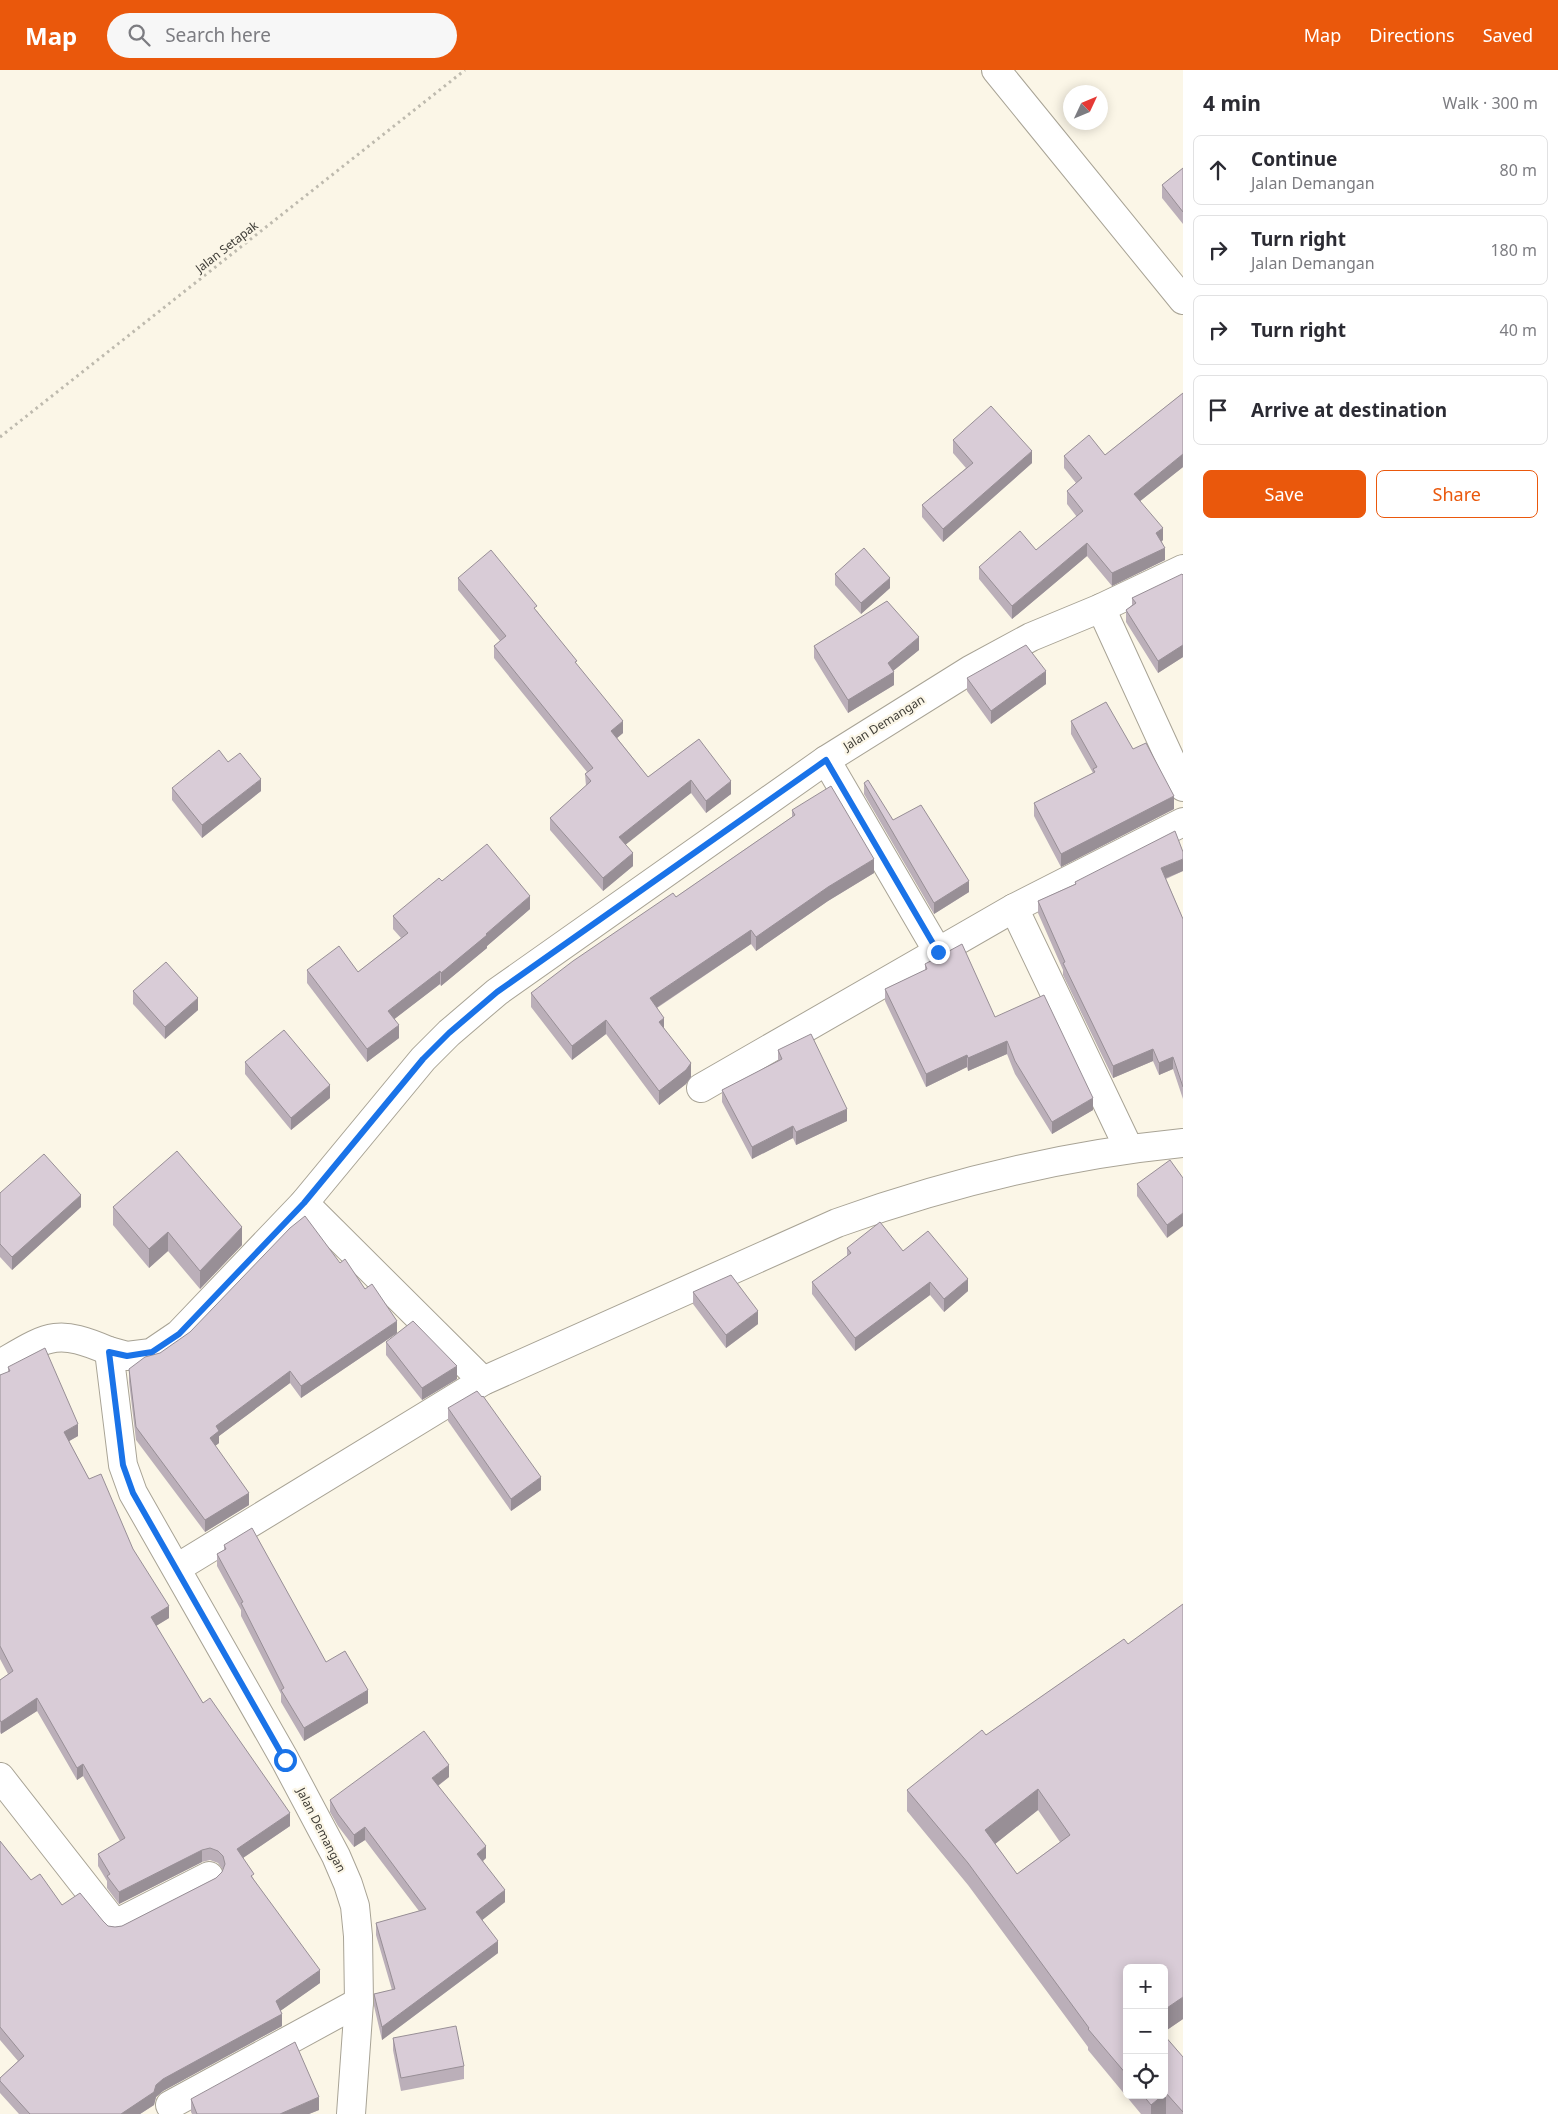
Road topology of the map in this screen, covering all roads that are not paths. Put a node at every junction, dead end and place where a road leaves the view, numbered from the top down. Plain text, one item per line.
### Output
1 (996, 70) edge
2 (1183, 300) edge
3 (1183, 569) edge
4 (1101, 608) junction
5 (826, 760) junction
6 (1183, 787) edge
7 (1183, 822) edge
8 (1014, 908) junction
9 (938, 952) junction
10 (701, 1088) dead end
11 (1183, 1143) edge
12 (1129, 1149) junction
13 (304, 1203) junction
14 (109, 1352) junction
15 (0, 1364) edge
16 (483, 1381) junction
17 (177, 1568) junction
18 (0, 1778) edge
19 (209, 1876) dead end
20 (359, 2002) junction
21 (170, 2105) dead end
22 (352, 2114) edge

1 - 2 street
3 - 4 street, Jalan Demangan
4 - 5 street, Jalan Demangan
4 - 6 street
5 - 9 street
5 - 13 street, Jalan Demangan
7 - 8 street
8 - 9 street
8 - 12 street
9 - 10 street
11 - 12 street
12 - 16 street
13 - 14 street, Jalan Demangan
13 - 16 street
14 - 15 street
14 - 17 street, Jalan Demangan
16 - 17 street
17 - 20 street, Jalan Demangan
18 - 19 street
20 - 21 street
20 - 22 street, Jalan Demangan

